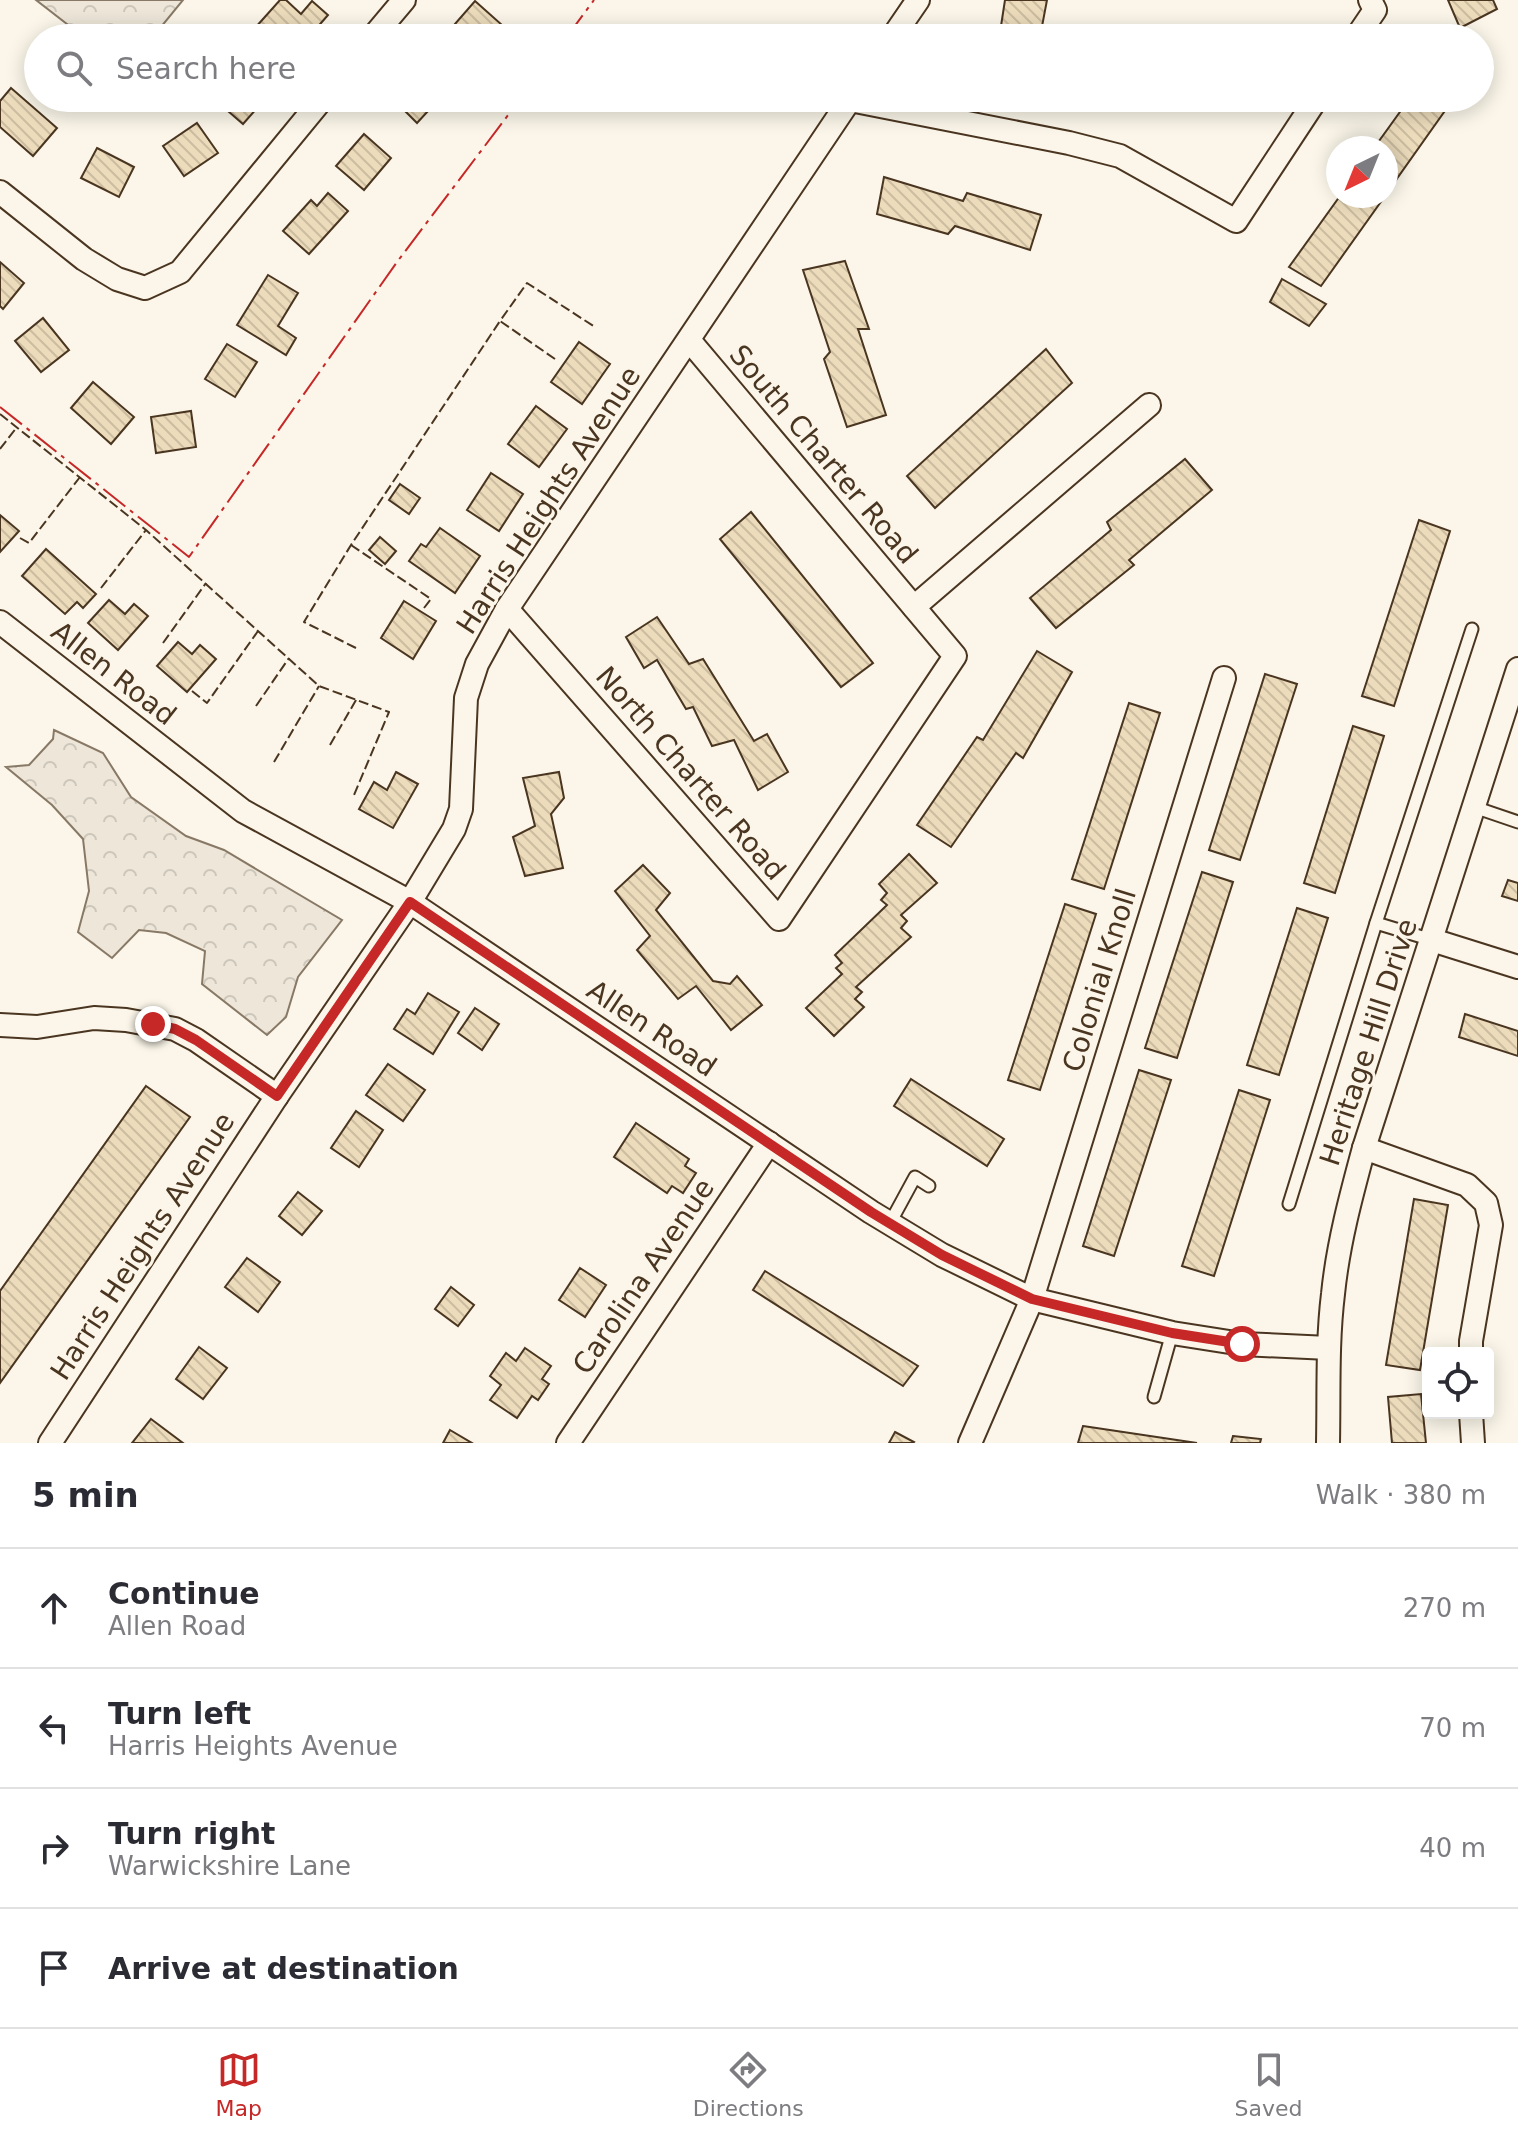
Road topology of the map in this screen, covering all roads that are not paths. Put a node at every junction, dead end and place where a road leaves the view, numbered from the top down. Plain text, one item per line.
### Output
1 (404, 0) edge
2 (918, 0) edge
3 (1370, 0) edge
4 (384, 24) edge
5 (902, 24) edge
6 (1366, 24) edge
7 (311, 112) edge
8 (842, 112) edge
9 (915, 112) edge
10 (1308, 112) edge
11 (0, 192) edge
12 (689, 340) junction
13 (1149, 405) dead end
14 (914, 607) junction
15 (507, 609) junction
16 (0, 622) edge
17 (1472, 629) dead end
18 (955, 656) joint
19 (1518, 669) edge
20 (1224, 678) dead end
21 (1474, 807) junction
22 (1518, 822) edge
23 (410, 902) junction
24 (1376, 923) junction
25 (1432, 940) junction
26 (1518, 967) edge
27 (0, 1025) edge
28 (277, 1096) junction
29 (769, 1143) junction
30 (1364, 1148) junction
31 (929, 1186) dead end
32 (1289, 1204) dead end
33 (890, 1223) junction
34 (1032, 1299) junction
35 (1172, 1333) junction
36 (1471, 1347) edge
37 (1329, 1348) junction
38 (1154, 1397) dead end
39 (1471, 1419) edge
40 (50, 1443) edge
41 (568, 1443) edge
42 (970, 1443) edge
43 (1328, 1443) edge
44 (1473, 1443) edge

1 - 4 street
2 - 5 street
3 - 6 street
7 - 11 street
8 - 12 street, Harris Heights Avenue
9 - 10 street
12 - 14 street, South Charter Road
12 - 15 street, Harris Heights Avenue
13 - 14 street, South Charter Road
14 - 18 street, South Charter Road
15 - 18 street, North Charter Road
15 - 23 street, Harris Heights Avenue
16 - 23 street, Allen Road
17 - 24 lane
19 - 21 street, Heritage Hill Drive
20 - 34 street, Colonial Knoll
21 - 22 lane
21 - 25 street, Heritage Hill Drive
23 - 28 street, Harris Heights Avenue
23 - 29 street, Allen Road
24 - 25 lane
24 - 32 lane
25 - 26 street
25 - 30 street, Heritage Hill Drive
27 - 28 street
28 - 40 street, Harris Heights Avenue
29 - 33 street, Allen Road
29 - 41 street, Carolina Avenue
30 - 36 street
30 - 37 street, Heritage Hill Drive
31 - 33 lane
33 - 34 street, Allen Road
34 - 35 street, Allen Road
34 - 42 street, Colonial Knoll
35 - 37 street, Allen Road
35 - 38 lane
37 - 43 street, Heritage Hill Drive
39 - 44 street

